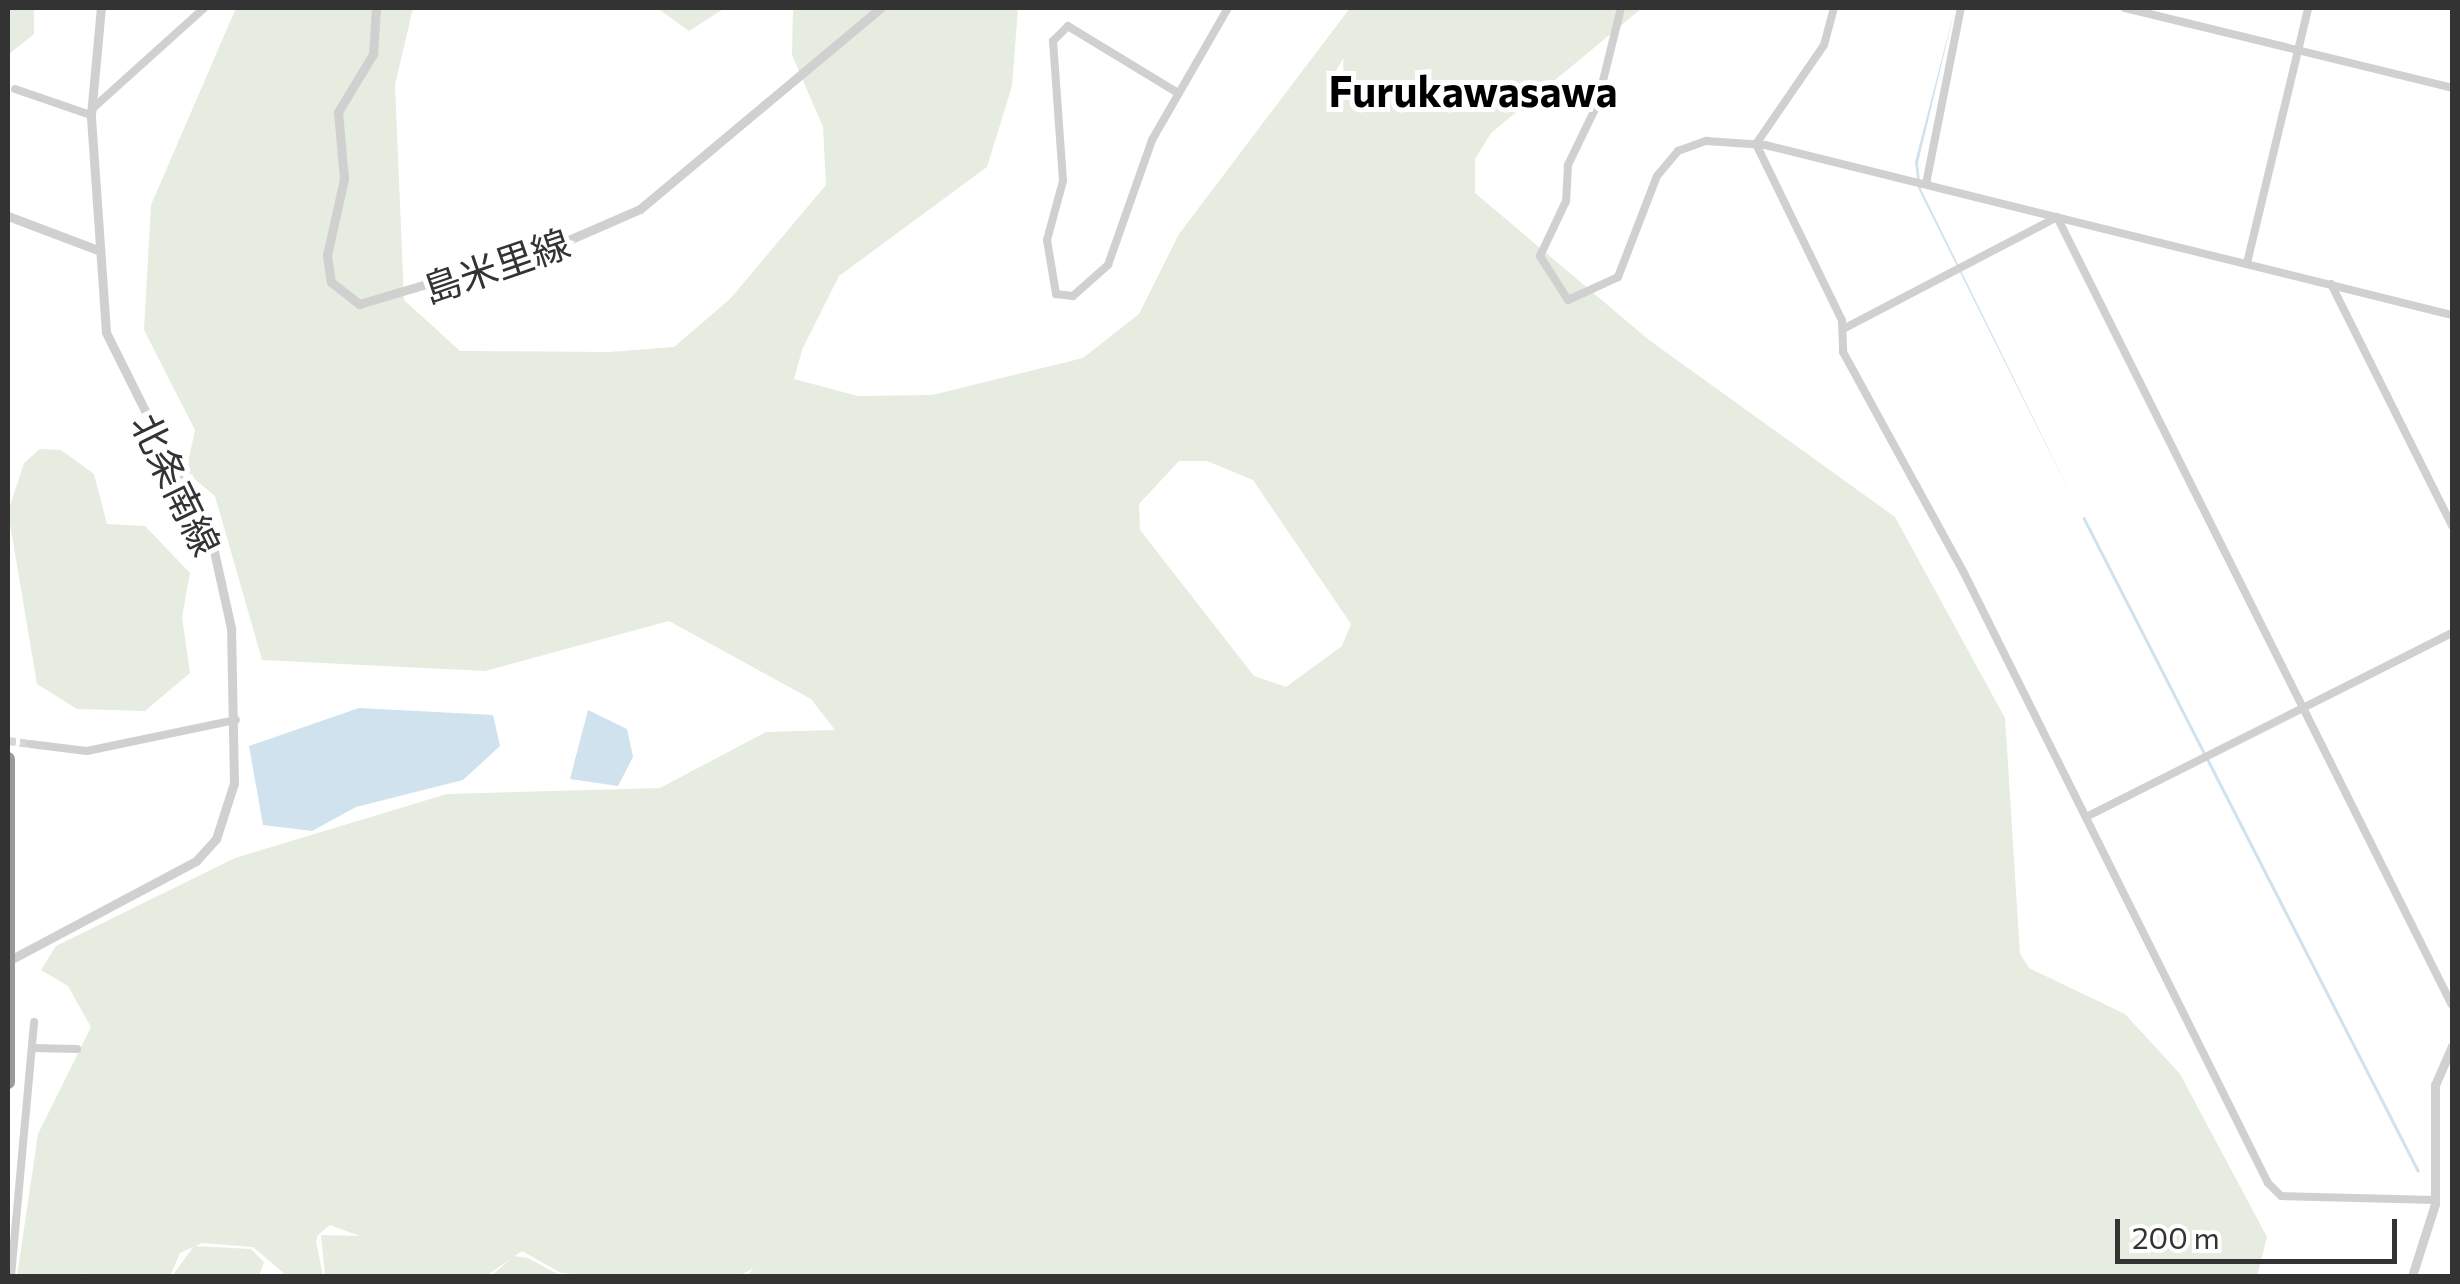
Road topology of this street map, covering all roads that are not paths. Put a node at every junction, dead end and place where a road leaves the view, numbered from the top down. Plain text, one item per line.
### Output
1 (102, 8) edge
2 (204, 8) edge
3 (376, 8) edge
4 (880, 8) edge
5 (1228, 8) edge
6 (1621, 8) edge
7 (1834, 8) edge
8 (1961, 8) edge
9 (2125, 8) edge
10 (2308, 8) edge
11 (2297, 50) junction
12 (2452, 88) edge
13 (15, 89) dead end
14 (1178, 92) dead end
15 (92, 112) junction
16 (1756, 144) junction
17 (1926, 184) junction
18 (8, 216) edge
19 (2058, 217) junction
20 (98, 250) junction
21 (2247, 263) junction
22 (2332, 284) junction
23 (2452, 314) edge
24 (1844, 328) junction
25 (2452, 526) edge
26 (2452, 633) edge
27 (2304, 707) junction
28 (236, 720) junction
29 (30, 744) tunnel mouth
30 (8, 759) edge
31 (2088, 816) junction
32 (8, 961) edge
33 (2452, 1004) edge
34 (34, 1022) dead end
35 (2452, 1046) edge
36 (32, 1048) junction
37 (77, 1049) dead end
38 (8, 1082) edge
39 (2436, 1200) junction
40 (12, 1276) edge
41 (2412, 1276) edge

1 - 15 street, 北条南線
2 - 15 street
3 - 4 street, 島米里線
5 - 14 street
6 - 16 street
7 - 16 street
8 - 17 street
9 - 11 street
10 - 11 street
11 - 12 street
11 - 21 street
13 - 15 street
15 - 20 street, 北条南線
16 - 17 street
16 - 24 street
17 - 19 street
18 - 20 street
19 - 21 street
19 - 24 street
19 - 27 street
20 - 28 street, 北条南線
21 - 22 street
22 - 23 street
22 - 25 street
24 - 31 street
26 - 27 street
27 - 31 street
27 - 33 street
28 - 29 street
28 - 32 street, 北条南線
30 - 38 highway
31 - 39 street
34 - 36 street
35 - 39 street
36 - 37 street
36 - 40 street
39 - 41 street

